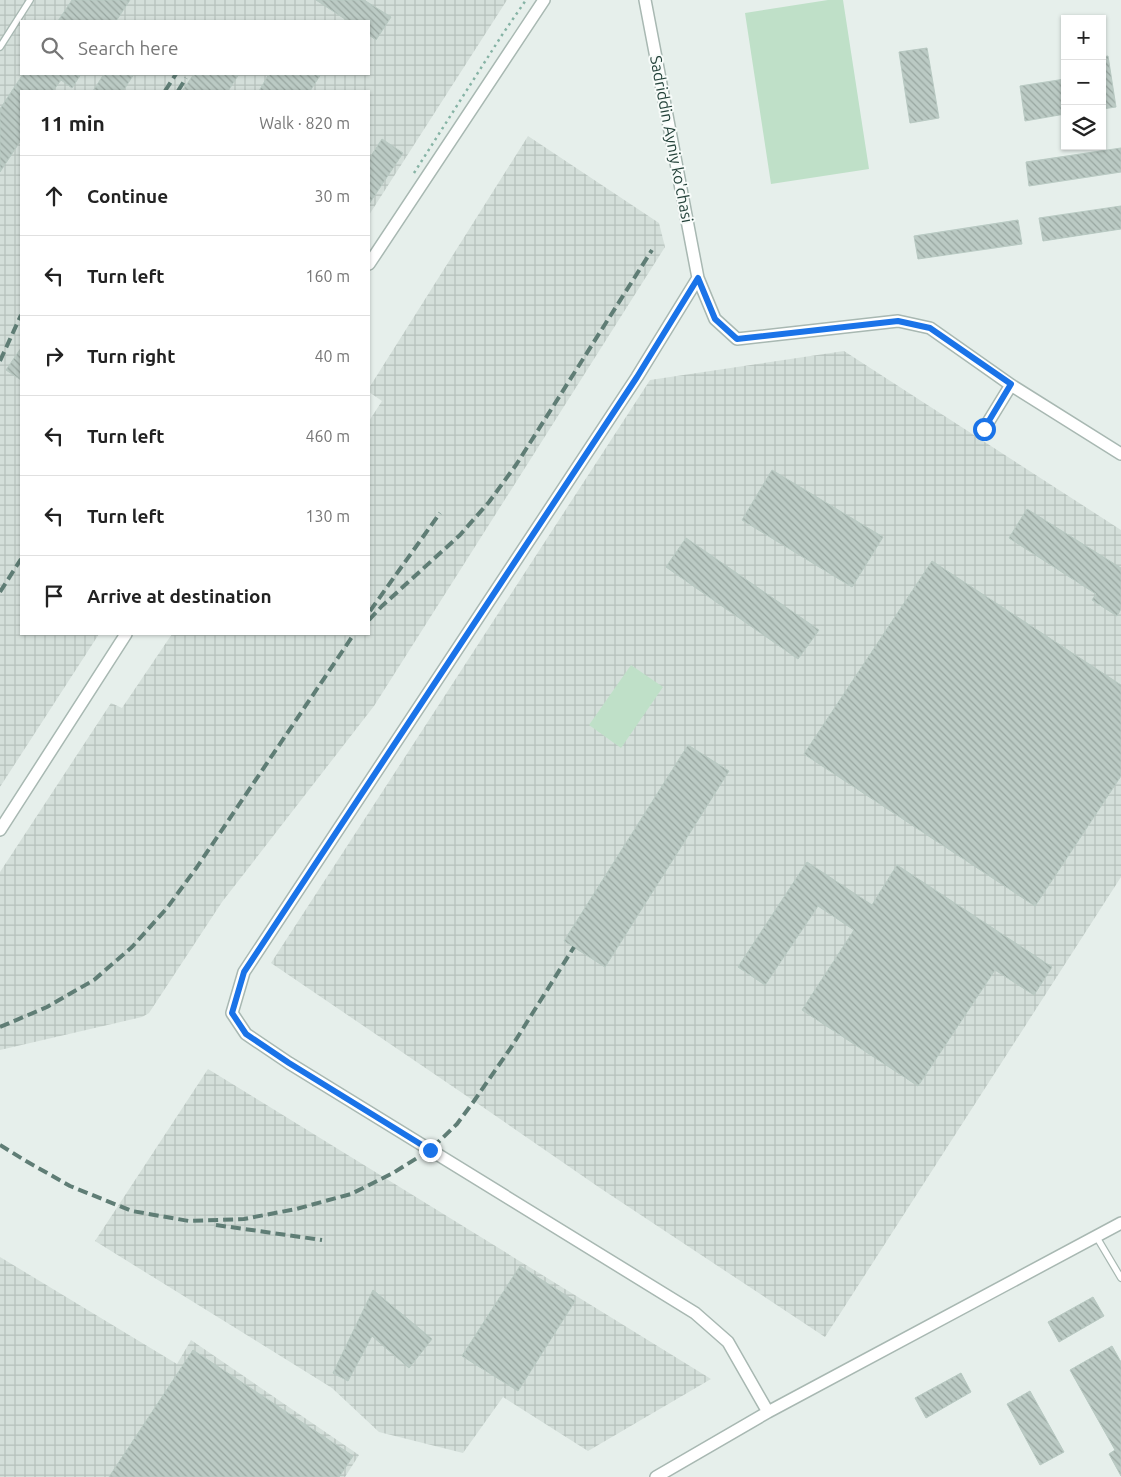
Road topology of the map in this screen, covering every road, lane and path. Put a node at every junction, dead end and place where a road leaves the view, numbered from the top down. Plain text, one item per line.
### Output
1 (30, 0) edge
2 (526, 0) edge
3 (544, 0) edge
4 (645, 0) edge
5 (0, 47) edge
6 (411, 177) dead end
7 (370, 262) edge
8 (698, 278) junction
9 (1011, 384) junction
10 (984, 429) dead end
11 (1121, 454) edge
12 (125, 635) edge
13 (0, 830) edge
14 (1121, 1223) edge
15 (1096, 1236) junction
16 (1121, 1278) edge
17 (768, 1412) junction
18 (656, 1477) edge

1 - 5 lane
2 - 6 path
3 - 7 street
4 - 8 street, Sadriddin Ayniy ko'chasi
8 - 9 street, Sadriddin Ayniy ko'chasi
8 - 17 street
9 - 10 street
9 - 11 street, Sadriddin Ayniy ko'chasi
12 - 13 street
14 - 15 street
15 - 16 lane
15 - 17 street
17 - 18 street

